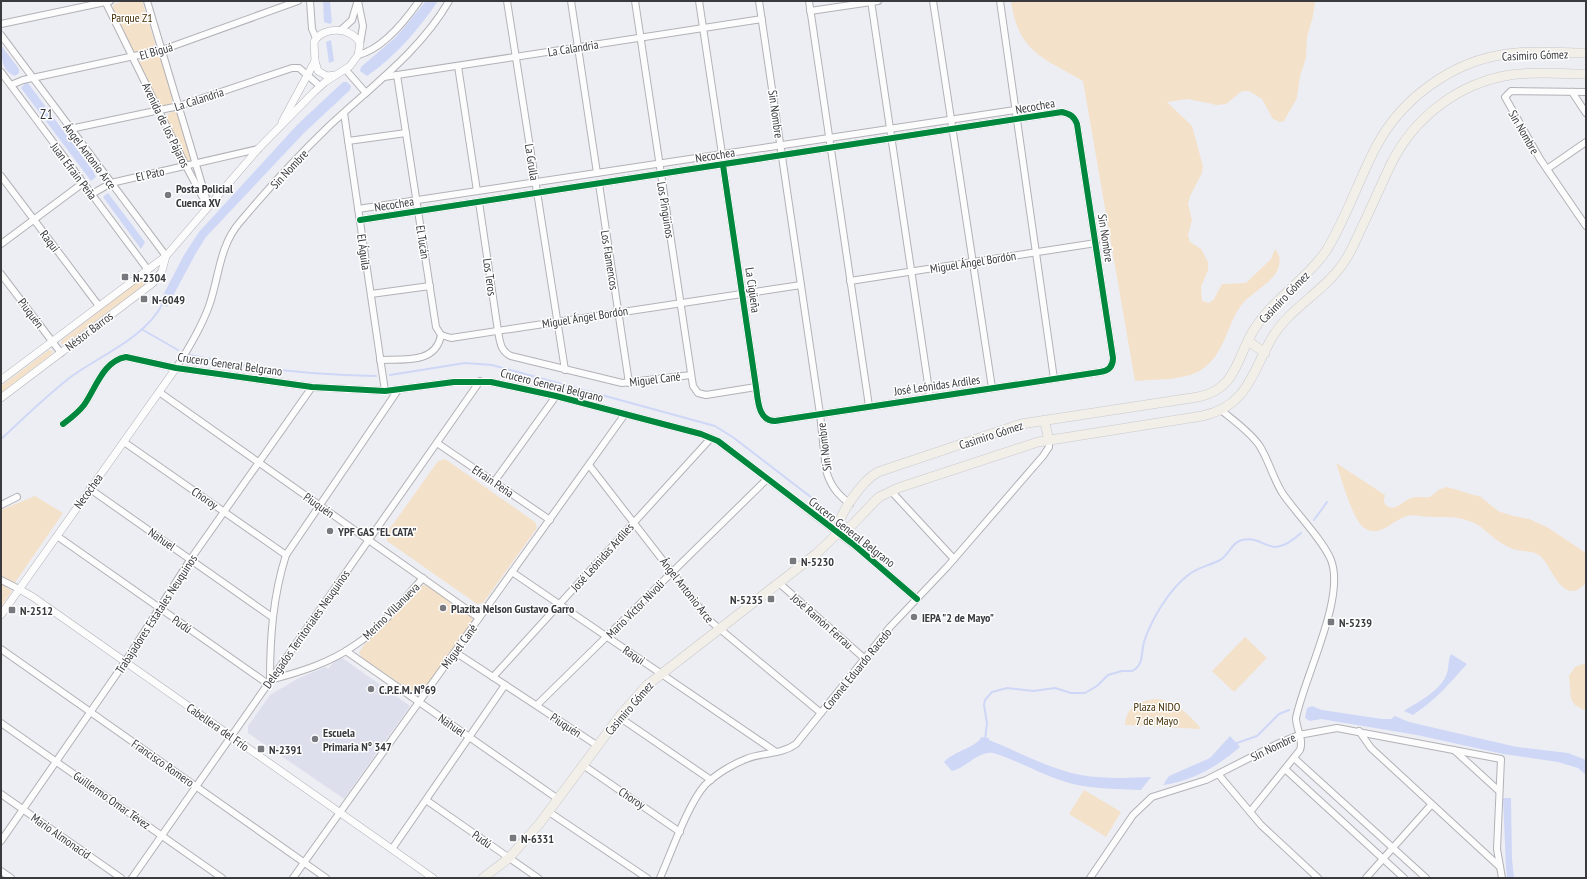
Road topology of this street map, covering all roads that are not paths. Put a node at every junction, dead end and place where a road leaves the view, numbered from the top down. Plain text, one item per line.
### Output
1 (106, 1) edge
2 (147, 1) edge
3 (298, 1) edge
4 (310, 1) edge
5 (357, 1) edge
6 (419, 1) edge
7 (450, 1) edge
8 (507, 1) edge
9 (571, 1) edge
10 (635, 1) edge
11 (699, 1) edge
12 (759, 1) edge
13 (809, 1) edge
14 (874, 1) edge
15 (933, 1) edge
16 (1000, 1) edge
17 (810, 11) junction
18 (762, 19) junction
19 (1, 24) edge
20 (703, 28) junction
21 (341, 30) junction
22 (1, 35) edge
23 (316, 38) junction
24 (641, 38) junction
25 (360, 44) junction
26 (578, 47) junction
27 (162, 50) junction
28 (1586, 53) edge
29 (358, 55) junction
30 (516, 57) junction
31 (132, 58) junction
32 (315, 61) junction
33 (458, 66) junction
34 (346, 70) junction
35 (1586, 74) edge
36 (2, 75) edge
37 (308, 75) junction
38 (336, 75) junction
39 (397, 75) junction
40 (384, 77) junction
41 (33, 78) junction
42 (11, 85) junction
43 (320, 86) junction
44 (1572, 92) junction
45 (1586, 92) edge
46 (366, 93) junction
47 (179, 106) junction
48 (1015, 110) junction
49 (159, 111) junction
50 (344, 113) junction
51 (1586, 113) edge
52 (1072, 115) joint
53 (951, 119) junction
54 (1017, 120) junction
55 (890, 128) junction
56 (70, 129) junction
57 (953, 130) junction
58 (276, 133) junction
59 (406, 133) junction
60 (829, 138) junction
61 (892, 139) junction
62 (348, 141) junction
63 (1586, 142) edge
64 (780, 145) junction
65 (831, 149) junction
66 (258, 150) junction
67 (722, 154) junction
68 (782, 156) junction
69 (197, 164) junction
70 (660, 164) junction
71 (723, 165) junction
72 (186, 166) junction
73 (1546, 169) junction
74 (597, 173) junction
75 (661, 174) junction
76 (1, 176) edge
77 (536, 182) junction
78 (83, 183) junction
79 (111, 183) junction
80 (599, 184) junction
81 (477, 191) junction
82 (537, 193) junction
83 (92, 194) junction
84 (417, 200) junction
85 (479, 202) junction
86 (208, 207) junction
87 (358, 209) junction
88 (418, 211) junction
89 (34, 220) junction
90 (360, 220) junction
91 (1586, 226) edge
92 (1, 244) edge
93 (1096, 244) junction
94 (1036, 253) junction
95 (166, 256) junction
96 (973, 262) junction
97 (148, 270) junction
98 (912, 272) junction
99 (1, 274) edge
100 (850, 281) junction
101 (801, 284) junction
102 (430, 286) junction
103 (371, 294) junction
104 (743, 294) junction
105 (680, 303) junction
106 (99, 306) junction
107 (618, 312) junction
108 (558, 322) junction
109 (498, 330) junction
110 (441, 336) junction
111 (52, 341) junction
112 (1248, 341) junction
113 (504, 352) joint
114 (61, 353) junction
115 (1265, 353) junction
116 (380, 360) junction
117 (1112, 366) joint
118 (176, 368) junction
119 (566, 370) junction
120 (691, 375) junction
121 (2, 378) edge
122 (1054, 379) junction
123 (480, 381) junction
124 (629, 383) junction
125 (312, 387) junction
126 (756, 387) junction
127 (992, 388) junction
128 (398, 390) junction
129 (385, 391) junction
130 (159, 392) junction
131 (556, 396) junction
132 (930, 397) junction
133 (1, 398) edge
134 (869, 406) junction
135 (1221, 410) junction
136 (625, 414) junction
137 (820, 414) junction
138 (765, 418) joint
139 (1044, 420) junction
140 (63, 424) dead end
141 (711, 438) junction
142 (1049, 440) junction
143 (124, 442) junction
144 (437, 443) junction
145 (259, 463) junction
146 (589, 465) junction
147 (767, 479) junction
148 (494, 482) junction
149 (90, 488) junction
150 (891, 491) junction
151 (17, 497) dead end
152 (850, 504) junction
153 (1, 505) edge
154 (318, 505) junction
155 (224, 512) junction
156 (550, 520) junction
157 (634, 521) junction
158 (838, 533) junction
159 (57, 536) junction
160 (369, 540) junction
161 (286, 555) junction
162 (954, 559) junction
163 (190, 560) junction
164 (512, 572) junction
165 (672, 572) junction
166 (424, 578) junction
167 (1, 580) edge
168 (779, 583) junction
169 (19, 590) junction
170 (917, 599) junction
171 (559, 604) junction
172 (159, 608) junction
173 (1, 615) edge
174 (272, 617) junction
175 (479, 618) junction
176 (719, 629) junction
177 (606, 637) junction
178 (1, 648) edge
179 (346, 651) junction
180 (455, 652) junction
181 (865, 659) junction
182 (125, 662) junction
183 (661, 674) junction
184 (493, 677) junction
185 (269, 682) junction
186 (505, 685) junction
187 (419, 702) junction
188 (537, 705) junction
189 (90, 712) junction
190 (821, 713) junction
191 (619, 717) junction
192 (1, 723) edge
193 (1360, 731) junction
194 (1299, 735) junction
195 (231, 736) junction
196 (469, 737) junction
197 (598, 746) junction
198 (1452, 749) junction
199 (776, 752) junction
200 (1294, 758) junction
201 (56, 762) junction
202 (583, 765) junction
203 (1285, 769) junction
204 (1219, 775) junction
205 (711, 780) junction
206 (196, 786) junction
207 (1499, 791) junction
208 (1, 794) edge
209 (558, 799) junction
210 (426, 800) junction
211 (1431, 804) junction
212 (23, 809) junction
213 (549, 812) junction
214 (1250, 812) junction
215 (340, 813) junction
216 (680, 832) junction
217 (162, 836) junction
218 (1, 842) edge
219 (1393, 847) junction
220 (392, 849) junction
221 (509, 858) junction
222 (1383, 859) junction
223 (304, 863) junction
224 (1500, 867) junction
225 (1, 871) edge
226 (11, 878) edge
227 (121, 878) edge
228 (132, 878) edge
229 (222, 878) edge
230 (293, 878) edge
231 (326, 878) edge
232 (433, 878) edge
233 (483, 878) edge
234 (538, 878) edge
235 (647, 878) edge
236 (660, 878) edge
237 (1090, 878) edge
238 (1318, 878) edge
239 (1366, 878) edge
240 (1404, 878) edge
241 (1426, 878) edge
242 (1502, 878) edge

1 - 19 street
1 - 31 street, Avenida de los Pájaros
2 - 27 street, Avenida de los Pájaros
3 - 27 street, El Biguá
4 - 23 street
5 - 21 street
5 - 25 street
6 - 29 street, Néstor Barros
7 - 40 street, Sin Nombre
8 - 30 street, La Grulla
9 - 26 street
10 - 24 street, Los Pingüinos
11 - 20 street
12 - 18 street, Sin Nombre
13 - 17 street
14 - 17 street
14 - 55 street
15 - 53 street
16 - 48 street
17 - 60 street
18 - 20 street, La Calandria
18 - 64 street, Sin Nombre
20 - 24 street, La Calandria
20 - 67 street
21 - 23 street
21 - 25 street
22 - 41 street, Ángel Antonio Arce
23 - 32 street, Néstor Barros
24 - 26 street, La Calandria
24 - 70 street, Los Pingüinos
25 - 29 street, Néstor Barros
26 - 30 street, La Calandria
26 - 74 street
27 - 31 street, El Biguá
27 - 47 street, Avenida de los Pájaros
28 - 112 main road, Casimiro Gómez
29 - 34 street, Néstor Barros
30 - 33 street, La Calandria
30 - 77 street, La Grulla
31 - 41 street, El Biguá
31 - 49 street, Avenida de los Pájaros
32 - 37 street, Néstor Barros
32 - 38 street
33 - 39 street, La Calandria
33 - 81 street
34 - 38 street, Néstor Barros
34 - 46 street
35 - 115 main road, Casimiro Gómez
36 - 42 street, Juan Efraín Peña
37 - 43 street, La Calandria
37 - 47 street, La Calandria
37 - 58 street, Néstor Barros
38 - 43 street, Néstor Barros
39 - 40 street, La Calandria
39 - 59 street, El Tucán
40 - 46 street, Sin Nombre
41 - 42 street, El Biguá
41 - 56 street, Ángel Antonio Arce
42 - 78 street, Juan Efraín Peña
43 - 58 street, Néstor Barros
44 - 45 street
44 - 51 street
44 - 73 street, Sin Nombre
46 - 50 street, Sin Nombre
47 - 49 street, La Calandria
47 - 69 street, Avenida de los Pájaros
48 - 53 street, Necochea
48 - 54 street
49 - 56 street, La Calandria
49 - 72 street, Avenida de los Pájaros
50 - 62 street, El Águila
50 - 118 street, Sin Nombre
52 - 54 street, Necochea
52 - 93 street, Sin Nombre
53 - 55 street, Necochea
53 - 57 street
54 - 57 street, Necochea
54 - 94 street
55 - 60 street, Necochea
55 - 61 street
56 - 79 street, Ángel Antonio Arce
57 - 61 street, Necochea
57 - 96 street
58 - 66 street, Néstor Barros
59 - 62 street
59 - 84 street, El Tucán
60 - 64 street, Necochea
60 - 65 street
61 - 65 street, Necochea
61 - 98 street
62 - 87 street, El Águila
63 - 73 street
64 - 67 street, Necochea
64 - 68 street, Sin Nombre
65 - 68 street, Necochea
65 - 100 street
66 - 69 street, El Pato
66 - 86 street, Néstor Barros
67 - 70 street, Necochea
68 - 71 street, Necochea
68 - 101 street, Sin Nombre
69 - 72 street, El Pato
69 - 86 street, Avenida de los Pájaros
70 - 74 street, Necochea
70 - 75 street, Los Pingüinos
71 - 75 street, Necochea
71 - 104 street, La Cigüeña
72 - 79 street, El Pato
72 - 86 street, Avenida de los Pájaros
73 - 91 street, Sin Nombre
74 - 77 street, Necochea
75 - 80 street, Necochea
75 - 105 street, Los Pingüinos
76 - 89 street, Raqui
77 - 81 street, Necochea
77 - 82 street, La Grulla
78 - 83 street, Juan Efraín Peña
78 - 89 street
79 - 83 street, El Pato
79 - 95 street, Ángel Antonio Arce
80 - 82 street, Necochea
80 - 107 street, Los Flamencos
81 - 84 street, Necochea
82 - 85 street, Necochea
82 - 108 street, La Grulla
83 - 97 street, Juan Efraín Peña
84 - 87 street, Necochea
84 - 88 street, El Tucán
85 - 88 street, Necochea
85 - 109 street, Los Teros
86 - 95 street, Néstor Barros
87 - 90 street, El Águila
88 - 90 street, Necochea
88 - 102 street, El Tucán
89 - 92 street
89 - 106 street, Raqui
90 - 103 street, El Águila
93 - 94 street, Miguel Ángel Bordón
93 - 117 street, Sin Nombre
94 - 96 street, Miguel Ángel Bordón
94 - 122 street
95 - 97 street, Néstor Barros
95 - 114 street, Néstor Barros
96 - 98 street, Miguel Ángel Bordón
96 - 127 street
97 - 106 street, Néstor Barros
98 - 100 street, Miguel Ángel Bordón
98 - 132 street
99 - 111 street, Piuquén
100 - 134 street
101 - 104 street, Miguel Ángel Bordón
101 - 137 street, Sin Nombre
102 - 103 street
102 - 110 street, El Tucán
103 - 116 street, El Águila
104 - 105 street, Miguel Ángel Bordón
104 - 126 street, La Cigüeña
105 - 107 street, Miguel Ángel Bordón
105 - 120 street, Los Pingüinos
106 - 111 street, Néstor Barros
107 - 108 street, Miguel Ángel Bordón
107 - 124 street, Los Flamencos
108 - 109 street, Miguel Ángel Bordón
108 - 119 street, La Grulla
109 - 110 street, Miguel Ángel Bordón
109 - 113 street, Los Teros
110 - 116 street
111 - 114 street, Piuquén
111 - 121 street, Néstor Barros
112 - 115 main road
112 - 139 main road, Casimiro Gómez
113 - 119 street, Miguel Cané
114 - 133 street, Néstor Barros
115 - 135 main road, Casimiro Gómez
116 - 129 street, El Águila
117 - 122 street, José Leónidas Ardiles
118 - 125 street, Crucero General Belgrano
118 - 130 street, Necochea
118 - 140 street, Crucero General Belgrano
119 - 124 street, Miguel Cané
120 - 124 street, Miguel Cané
120 - 126 street, Los Pingüinos
122 - 127 street, José Leónidas Ardiles
123 - 128 street, Crucero General Belgrano
123 - 131 street, Crucero General Belgrano
123 - 144 street, Delegados Territoriales Neuquinos
125 - 129 street, Crucero General Belgrano
125 - 145 street, Trabajadores Estatales Neuquinos
126 - 138 street, La Cigüeña
127 - 132 street, José Leónidas Ardiles
128 - 129 street, Crucero General Belgrano
128 - 154 street
130 - 143 street, Necochea
130 - 145 street, Piuquén
131 - 136 street, Crucero General Belgrano
131 - 148 street
132 - 134 street, José Leónidas Ardiles
134 - 137 street, José Leónidas Ardiles
135 - 142 main road, Casimiro Gómez
135 - 194 street
136 - 141 street, Crucero General Belgrano
136 - 146 street, Miguel Cané
137 - 138 street, José Leónidas Ardiles
137 - 152 street, Sin Nombre
139 - 142 main road
139 - 152 main road, Casimiro Gómez
141 - 147 street, Crucero General Belgrano
141 - 157 street, José Leónidas Ardiles
142 - 150 main road, Casimiro Gómez
142 - 162 street, Coronel Eduardo Racedo
143 - 149 street, Necochea
143 - 155 street, Choroy
144 - 148 street, Efrain Peña
144 - 160 street, Delegados Territoriales Neuquinos
145 - 154 street, Piuquén
145 - 155 street, Trabajadores Estatales Neuquinos
146 - 156 street, Miguel Cané
146 - 157 street, Ángel Antonio Arce
147 - 158 street, Crucero General Belgrano
147 - 165 street, Mario Víctor Nívoli
148 - 156 street, Efrain Peña
149 - 159 street, Necochea
149 - 163 street, Nahuel
150 - 158 main road, Casimiro Gómez
150 - 162 street
151 - 153 street
152 - 158 main road, Casimiro Gómez
154 - 160 street, Piuquén
154 - 161 street
155 - 161 street, Choroy
155 - 163 street, Trabajadores Estatales Neuquinos
156 - 164 street, Miguel Cané
157 - 165 street, Ángel Antonio Arce
157 - 171 street, José Leónidas Ardiles
158 - 168 main road, Casimiro Gómez
158 - 170 street, Crucero General Belgrano
159 - 169 street, Necochea
159 - 172 street, Pudú
160 - 166 street, Piuquén
160 - 185 street, Delegados Territoriales Neuquinos
161 - 174 street
162 - 170 street, Coronel Eduardo Racedo
163 - 172 street, Trabajadores Estatales Neuquinos
163 - 174 street, Nahuel
164 - 171 street, Raqui
164 - 175 street, Miguel Cané
165 - 176 street, Ángel Antonio Arce
165 - 177 street, Mario Víctor Nívoli
166 - 175 street, Piuquén
166 - 179 street, Merino Villanueva
167 - 169 street, Cabellera del Frío
168 - 176 main road, Casimiro Gómez
168 - 181 street, José Ramón Ferrau
169 - 173 street, Necochea
169 - 182 street, Cabellera del Frío
170 - 181 street, Coronel Eduardo Racedo
171 - 177 street, Raqui
171 - 184 street, José Leónidas Ardiles
172 - 182 street, Trabajadores Estatales Neuquinos
172 - 185 street, Pudú
174 - 185 street
175 - 180 street, Miguel Cané
176 - 183 main road, Casimiro Gómez
176 - 190 street, Ángel Antonio Arce
177 - 183 street, Raqui
177 - 188 street, Mario Víctor Nívoli
178 - 189 street, Francisco Romero
179 - 185 street, Merino Villanueva
179 - 187 street, Nahuel
180 - 184 street, Piuquén
180 - 187 street, Miguel Cané
181 - 190 street, Coronel Eduardo Racedo
182 - 189 street, Trabajadores Estatales Neuquinos
182 - 195 street, Cabellera del Frío
183 - 191 main road, Casimiro Gómez
183 - 199 street, Raqui
184 - 186 street, Piuquén
185 - 195 street, Delegados Territoriales Neuquinos
186 - 188 street, Piuquén
186 - 196 street
187 - 196 street, Nahuel
187 - 215 street, Miguel Cané
188 - 197 street, Piuquén
189 - 201 street, Trabajadores Estatales Neuquinos
189 - 206 street, Francisco Romero
190 - 199 street, Coronel Eduardo Racedo
191 - 197 main road, Casimiro Gómez
191 - 205 street
192 - 201 street, Guillermo Omar Tévez
193 - 194 street, Sin Nombre
193 - 198 street, Sin Nombre
193 - 211 street
194 - 200 street
194 - 204 street, Sin Nombre
195 - 206 street, Delegados Territoriales Neuquinos
195 - 215 street, Cabellera del Frío
196 - 209 street, Nahuel
196 - 210 street
197 - 202 main road, Casimiro Gómez
198 - 207 street
198 - 207 street, Sin Nombre
199 - 205 street, Coronel Eduardo Racedo
200 - 203 street
200 - 219 street
201 - 212 street, Trabajadores Estatales Neuquinos
201 - 217 street, Guillermo Omar Tévez
202 - 209 main road, Casimiro Gómez
202 - 216 street, Choroy
203 - 214 street
203 - 222 street
204 - 214 street
204 - 237 street, Sin Nombre
205 - 216 street, Coronel Eduardo Racedo
206 - 217 street, Delegados Territoriales Neuquinos
206 - 223 street, Francisco Romero
207 - 224 street
208 - 212 street, Mario Almonacid
209 - 213 main road, Casimiro Gómez
210 - 220 street
210 - 221 street, Pudú
211 - 219 street
211 - 224 street
212 - 218 street, Trabajadores Estatales Neuquinos
212 - 227 street, Mario Almonacid
213 - 221 main road, Casimiro Gómez
213 - 235 street
214 - 238 street
215 - 220 street, Cabellera del Frío
215 - 223 street, Miguel Cané
216 - 236 street, Coronel Eduardo Racedo
217 - 228 street, Delegados Territoriales Neuquinos
217 - 229 street, Guillermo Omar Tévez
219 - 222 street
219 - 241 street
220 - 232 street, Cabellera del Frío
221 - 233 main road, Casimiro Gómez
221 - 234 street, Pudú
222 - 239 street
222 - 240 street
223 - 230 street, Miguel Cané
223 - 231 street, Francisco Romero
224 - 242 street
225 - 226 street

